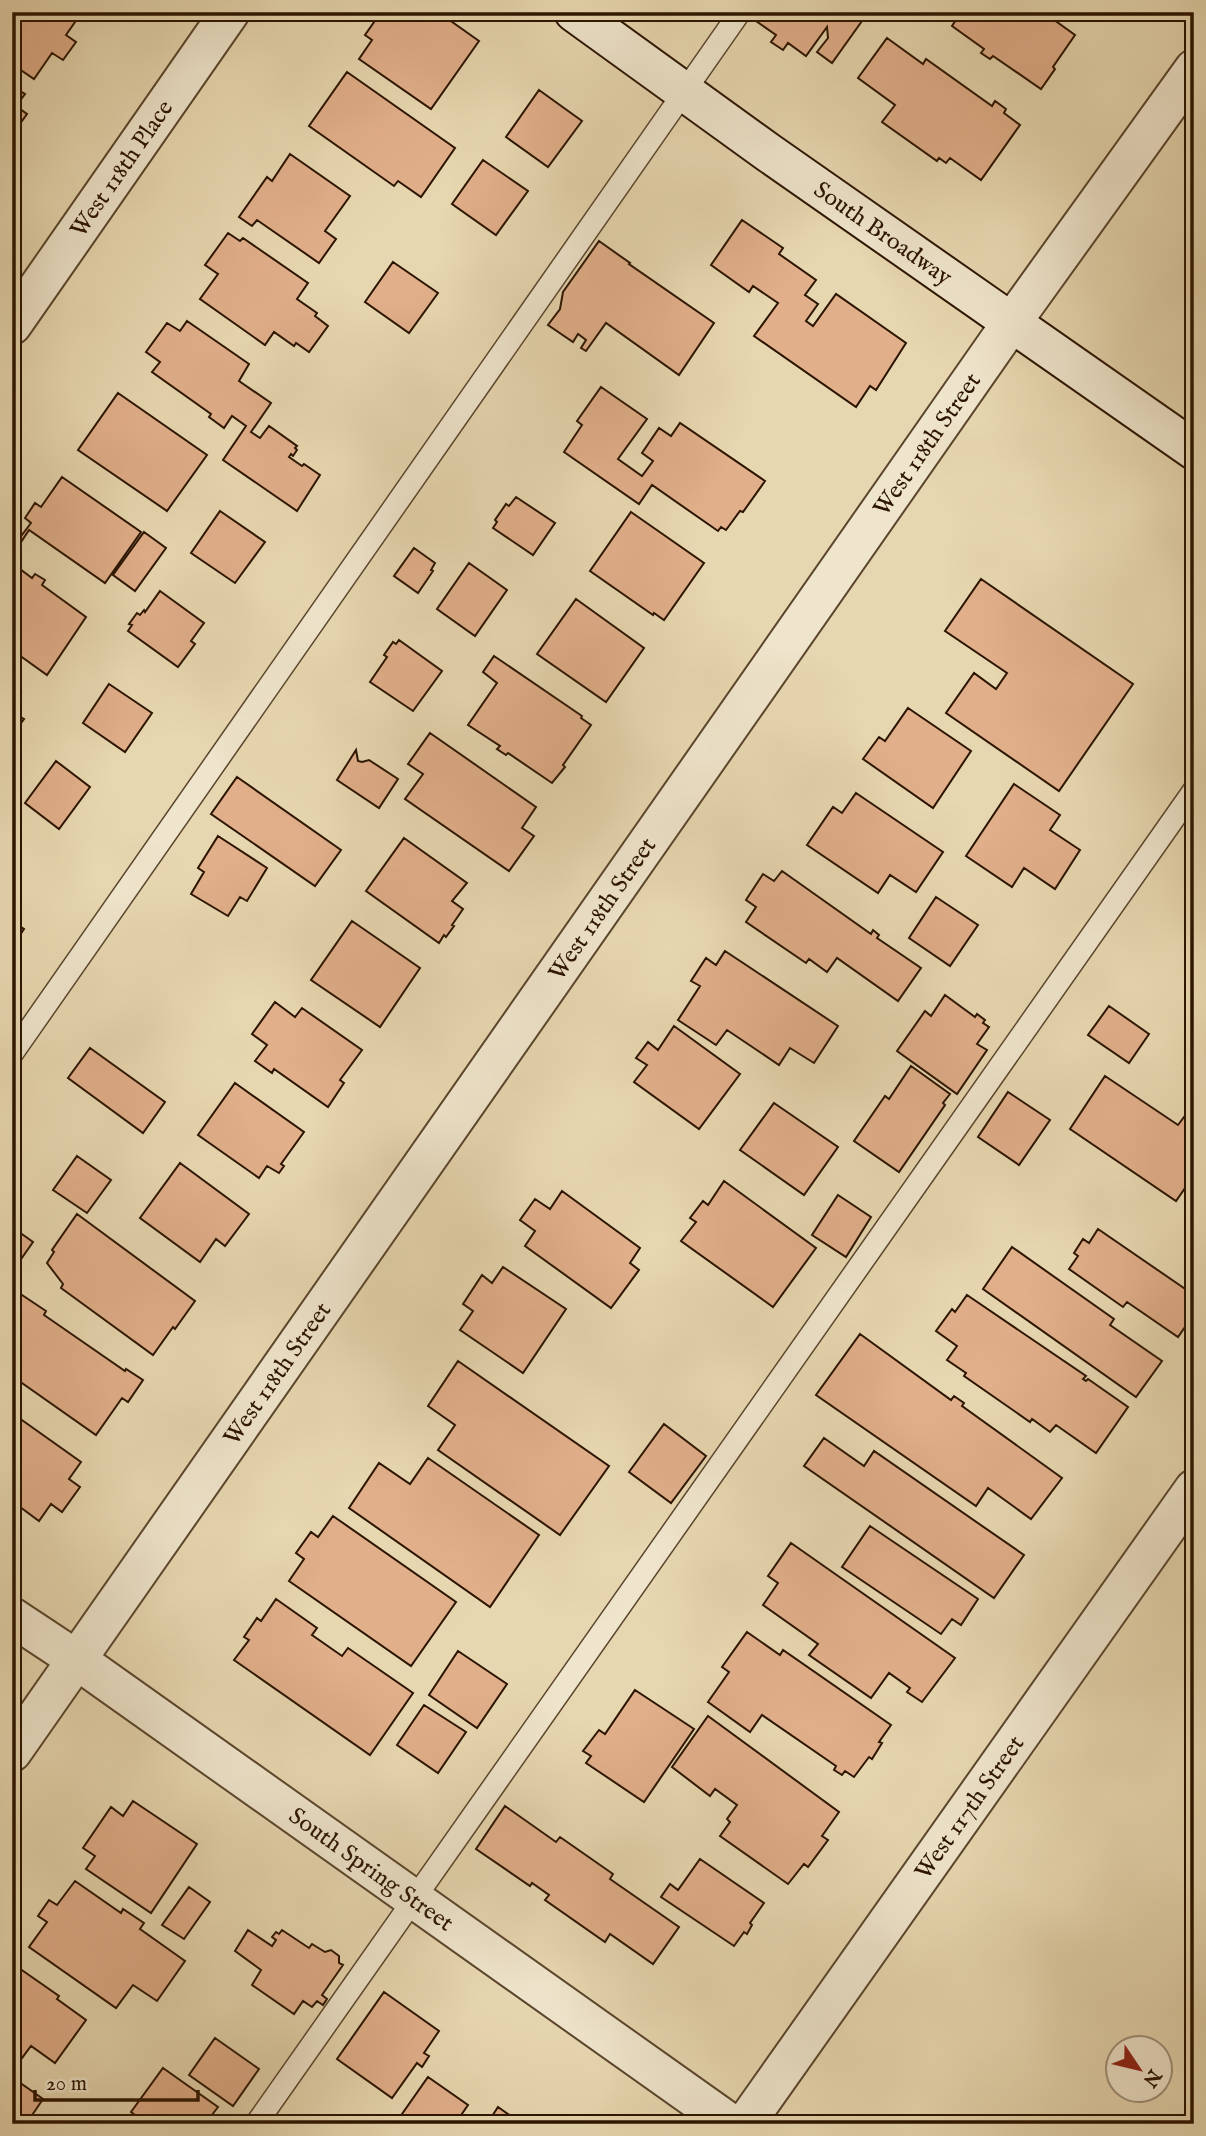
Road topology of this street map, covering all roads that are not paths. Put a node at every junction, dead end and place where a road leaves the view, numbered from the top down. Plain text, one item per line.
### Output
1 (230, 12) edge
2 (574, 12) edge
3 (740, 12) edge
4 (1194, 69) edge
5 (686, 92) junction
6 (1012, 322) junction
7 (12, 324) edge
8 (1194, 450) edge
9 (1194, 790) edge
10 (12, 1054) edge
11 (1194, 1489) edge
12 (12, 1617) edge
13 (77, 1660) junction
14 (12, 1752) edge
15 (413, 1899) junction
16 (256, 2124) edge
17 (731, 2124) edge
18 (745, 2124) edge

1 - 7 street, West 118th Place
2 - 5 street, South Broadway
3 - 5 lane
4 - 6 street, West 118th Street
5 - 6 street, South Broadway
5 - 10 lane
6 - 8 street, South Broadway
6 - 13 street, West 118th Street
9 - 15 lane
11 - 18 street, West 117th Street
12 - 13 street, South Spring Street
13 - 14 street, West 118th Street
13 - 15 street, South Spring Street
15 - 16 lane
15 - 17 street, South Spring Street

